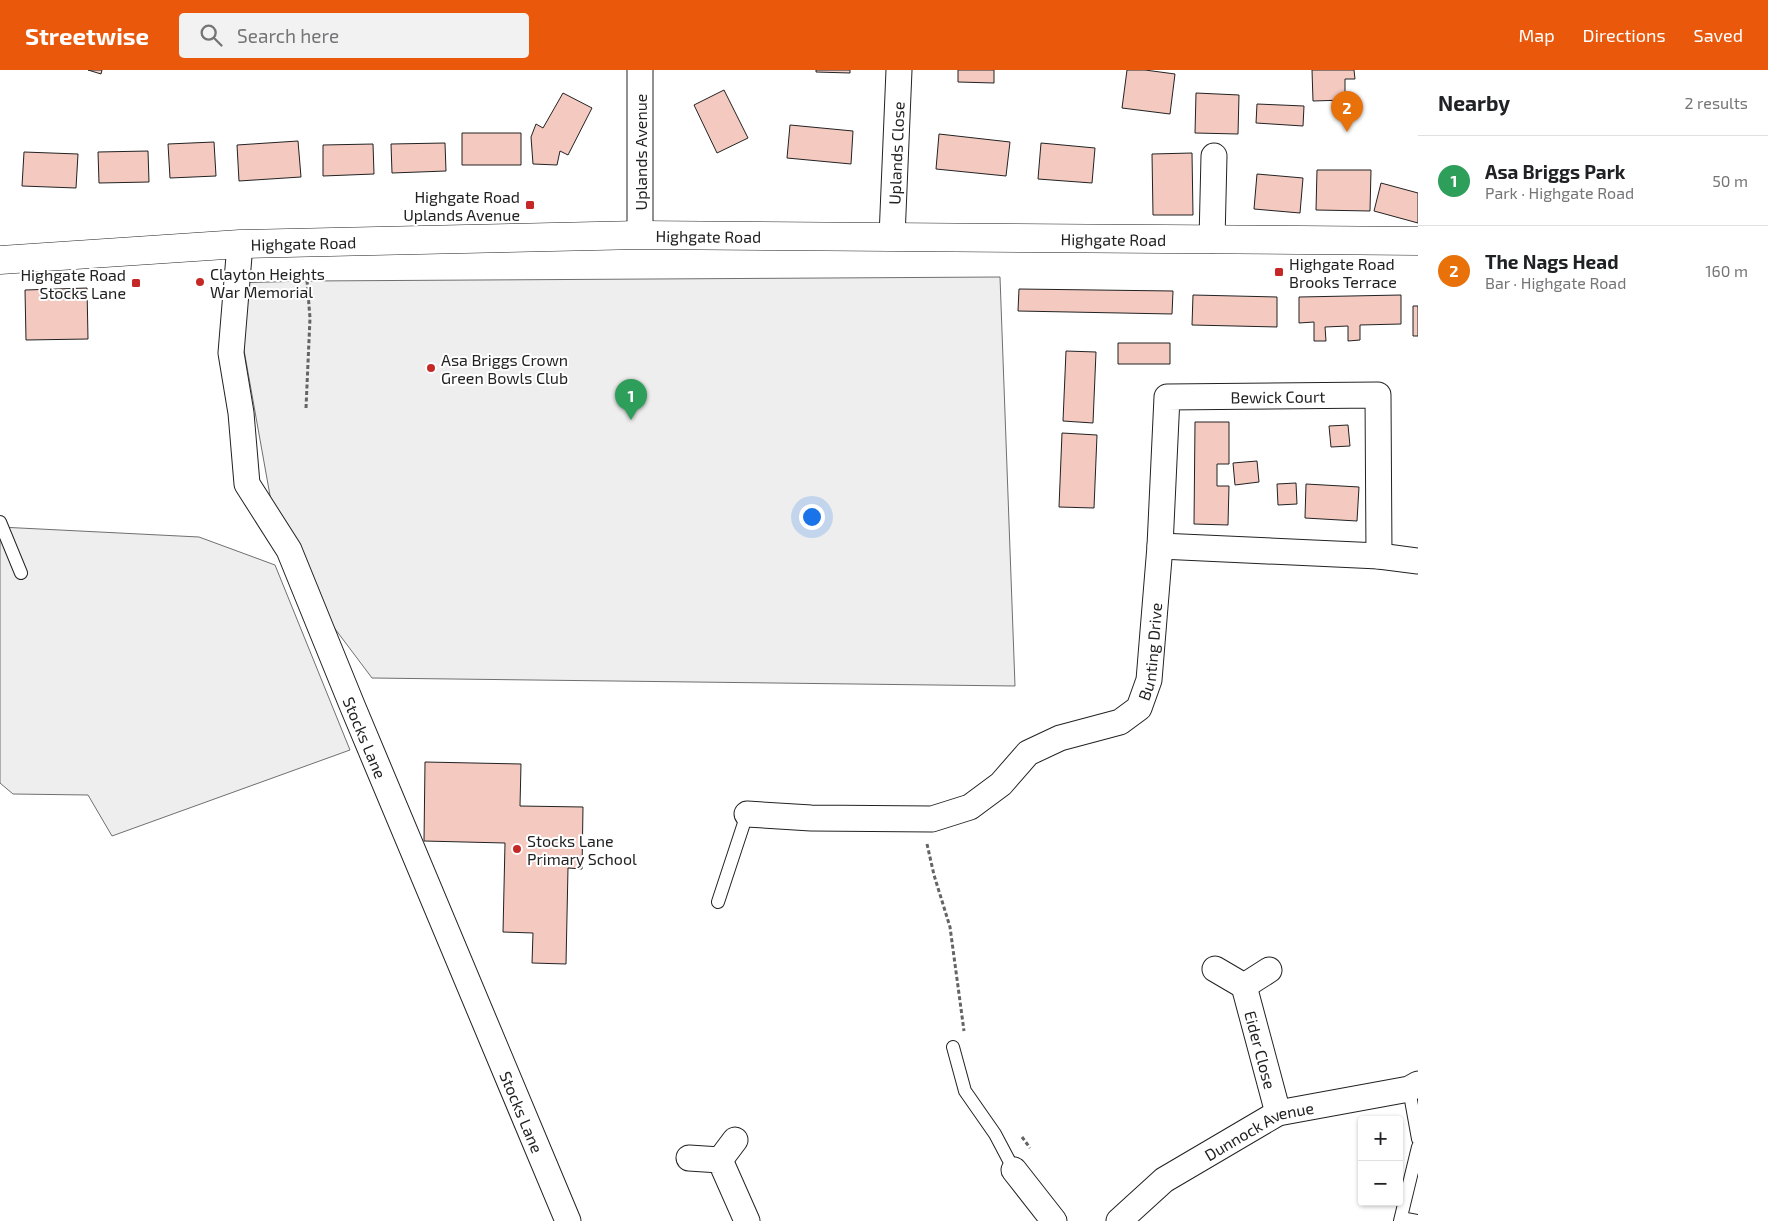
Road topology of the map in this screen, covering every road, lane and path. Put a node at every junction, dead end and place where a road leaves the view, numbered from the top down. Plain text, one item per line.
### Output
1 (640, 70) edge
2 (899, 70) edge
3 (1214, 156) dead end
4 (640, 235) junction
5 (892, 236) junction
6 (1212, 240) junction
7 (1418, 242) edge
8 (240, 244) junction
9 (0, 260) edge
10 (307, 281) dead end
11 (306, 408) dead end
12 (0, 522) edge
13 (1160, 546) junction
14 (1379, 556) junction
15 (1418, 561) edge
16 (21, 573) dead end
17 (747, 814) joint
18 (923, 818) junction
19 (718, 902) dead end
20 (1215, 969) dead end
21 (1269, 970) dead end
22 (1244, 986) junction
23 (965, 1034) dead end
24 (953, 1047) dead end
25 (1414, 1086) edge
26 (1278, 1113) junction
27 (1016, 1130) dead end
28 (1418, 1139) edge
29 (735, 1140) dead end
30 (1418, 1147) edge
31 (689, 1158) dead end
32 (720, 1160) junction
33 (1014, 1170) junction
34 (1401, 1220) edge
35 (568, 1221) edge
36 (747, 1221) edge
37 (1054, 1221) edge
38 (1119, 1221) edge
39 (1418, 1221) edge

1 - 4 street, Uplands Avenue
2 - 5 street, Uplands Close
3 - 6 street
4 - 5 main road, Highgate Road
4 - 8 main road, Highgate Road
5 - 6 main road, Highgate Road
6 - 7 main road, Highgate Road
8 - 9 main road, Highgate Road
8 - 35 street, Stocks Lane
10 - 11 path
12 - 16 lane
13 - 14 street
13 - 14 street, Bewick Court
13 - 18 street, Bunting Drive
14 - 15 street
17 - 18 street, Bunting Drive
17 - 19 lane
18 - 23 path
20 - 22 street
21 - 22 street
22 - 26 street, Eider Close
24 - 33 lane
25 - 26 street, Dunnock Avenue
25 - 28 lane
26 - 38 street, Dunnock Avenue
27 - 33 path
29 - 32 street
30 - 34 lane
31 - 32 street
32 - 36 street
33 - 37 street
34 - 39 lane

